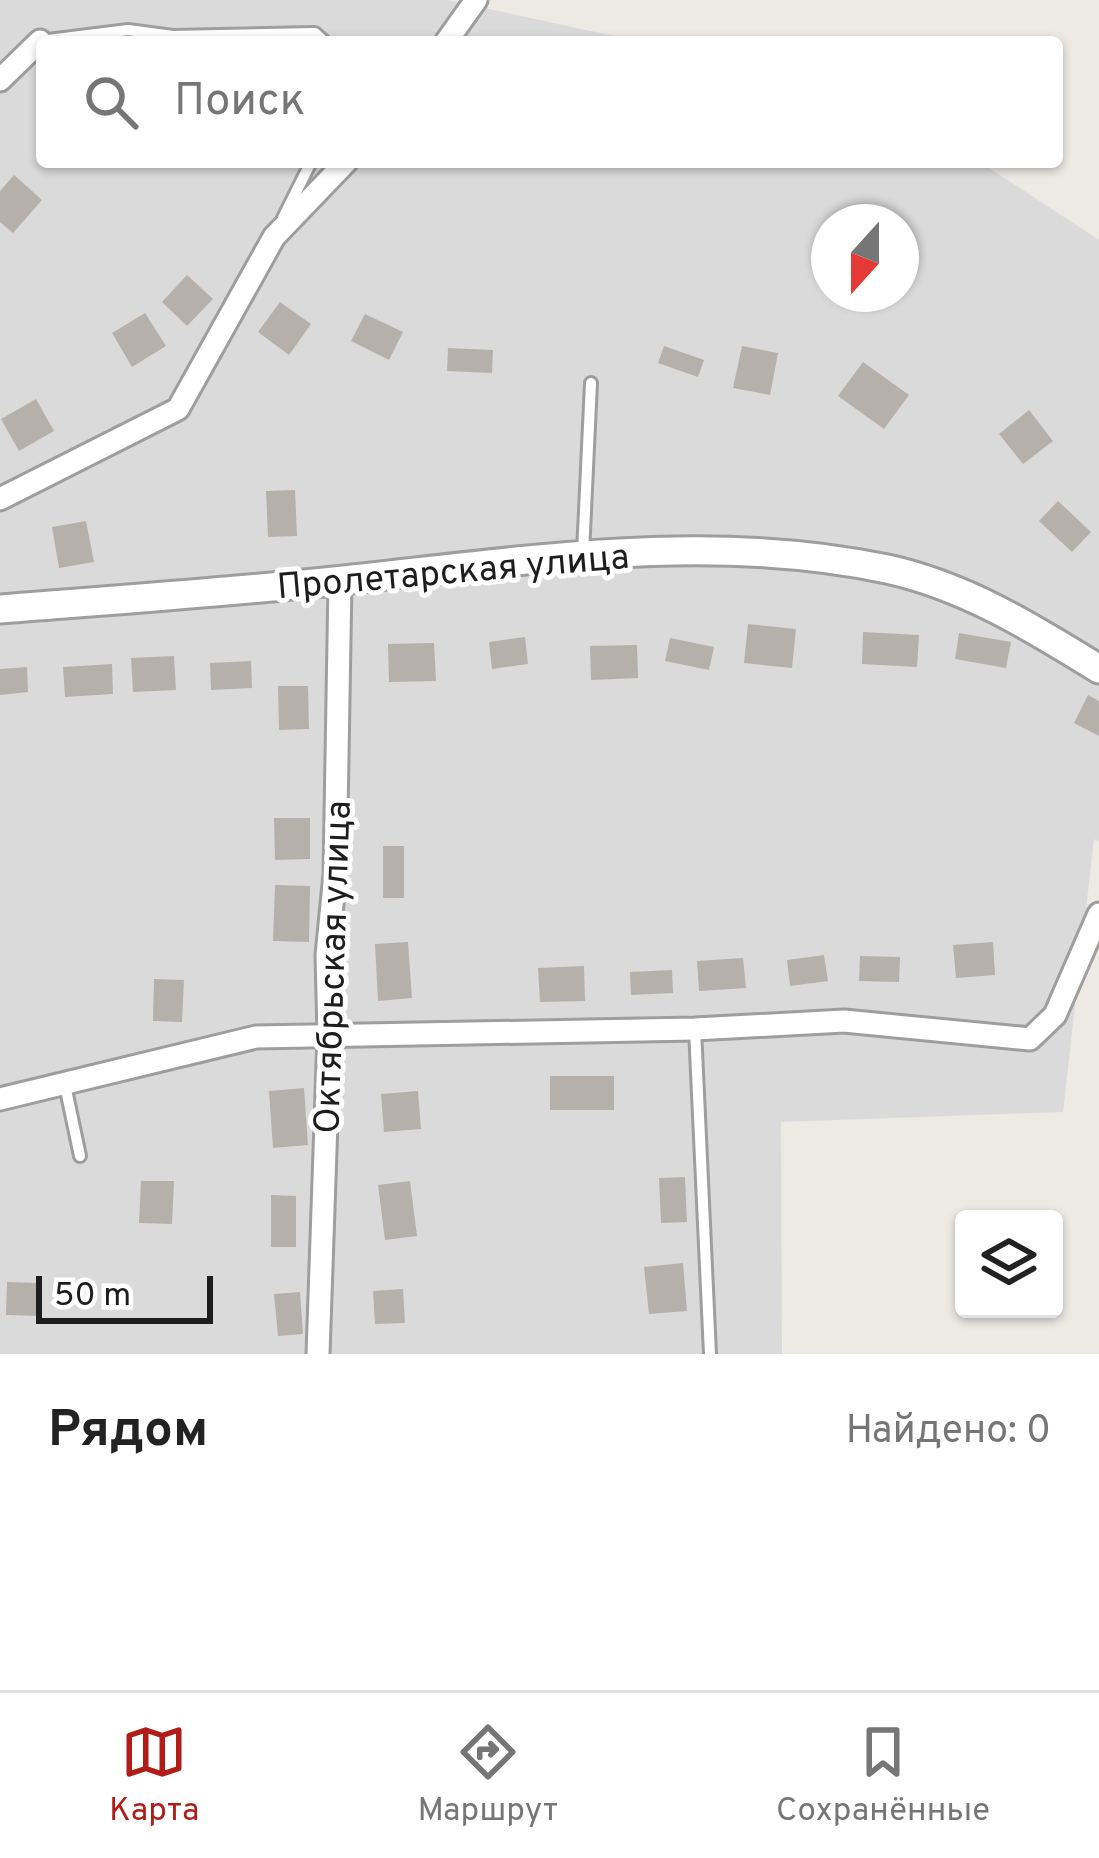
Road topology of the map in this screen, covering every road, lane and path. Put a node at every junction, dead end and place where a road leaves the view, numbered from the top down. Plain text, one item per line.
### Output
1 (476, 0) edge
2 (80, 36) edge
3 (173, 36) edge
4 (173, 36) edge
5 (318, 36) edge
6 (450, 36) edge
7 (36, 45) edge
8 (0, 80) edge
9 (308, 168) edge
10 (340, 168) edge
11 (274, 237) junction
12 (591, 383) dead end
13 (0, 499) edge
14 (583, 553) junction
15 (340, 580) junction
16 (0, 609) edge
17 (1099, 669) edge
18 (1099, 914) edge
19 (695, 1029) junction
20 (329, 1035) junction
21 (65, 1084) junction
22 (0, 1100) edge
23 (80, 1156) dead end
24 (318, 1354) edge
25 (710, 1354) edge

1 - 6 street
2 - 4 lane
3 - 5 lane
7 - 8 street
9 - 11 lane
10 - 11 street
11 - 13 street
12 - 14 lane
14 - 15 street, Пролетарская улица
14 - 17 street, Пролетарская улица
15 - 16 street, Пролетарская улица
15 - 20 street, Октябрьская улица
18 - 19 street
19 - 20 street
19 - 25 lane
20 - 21 street
20 - 24 street, Октябрьская улица
21 - 22 street
21 - 23 lane

